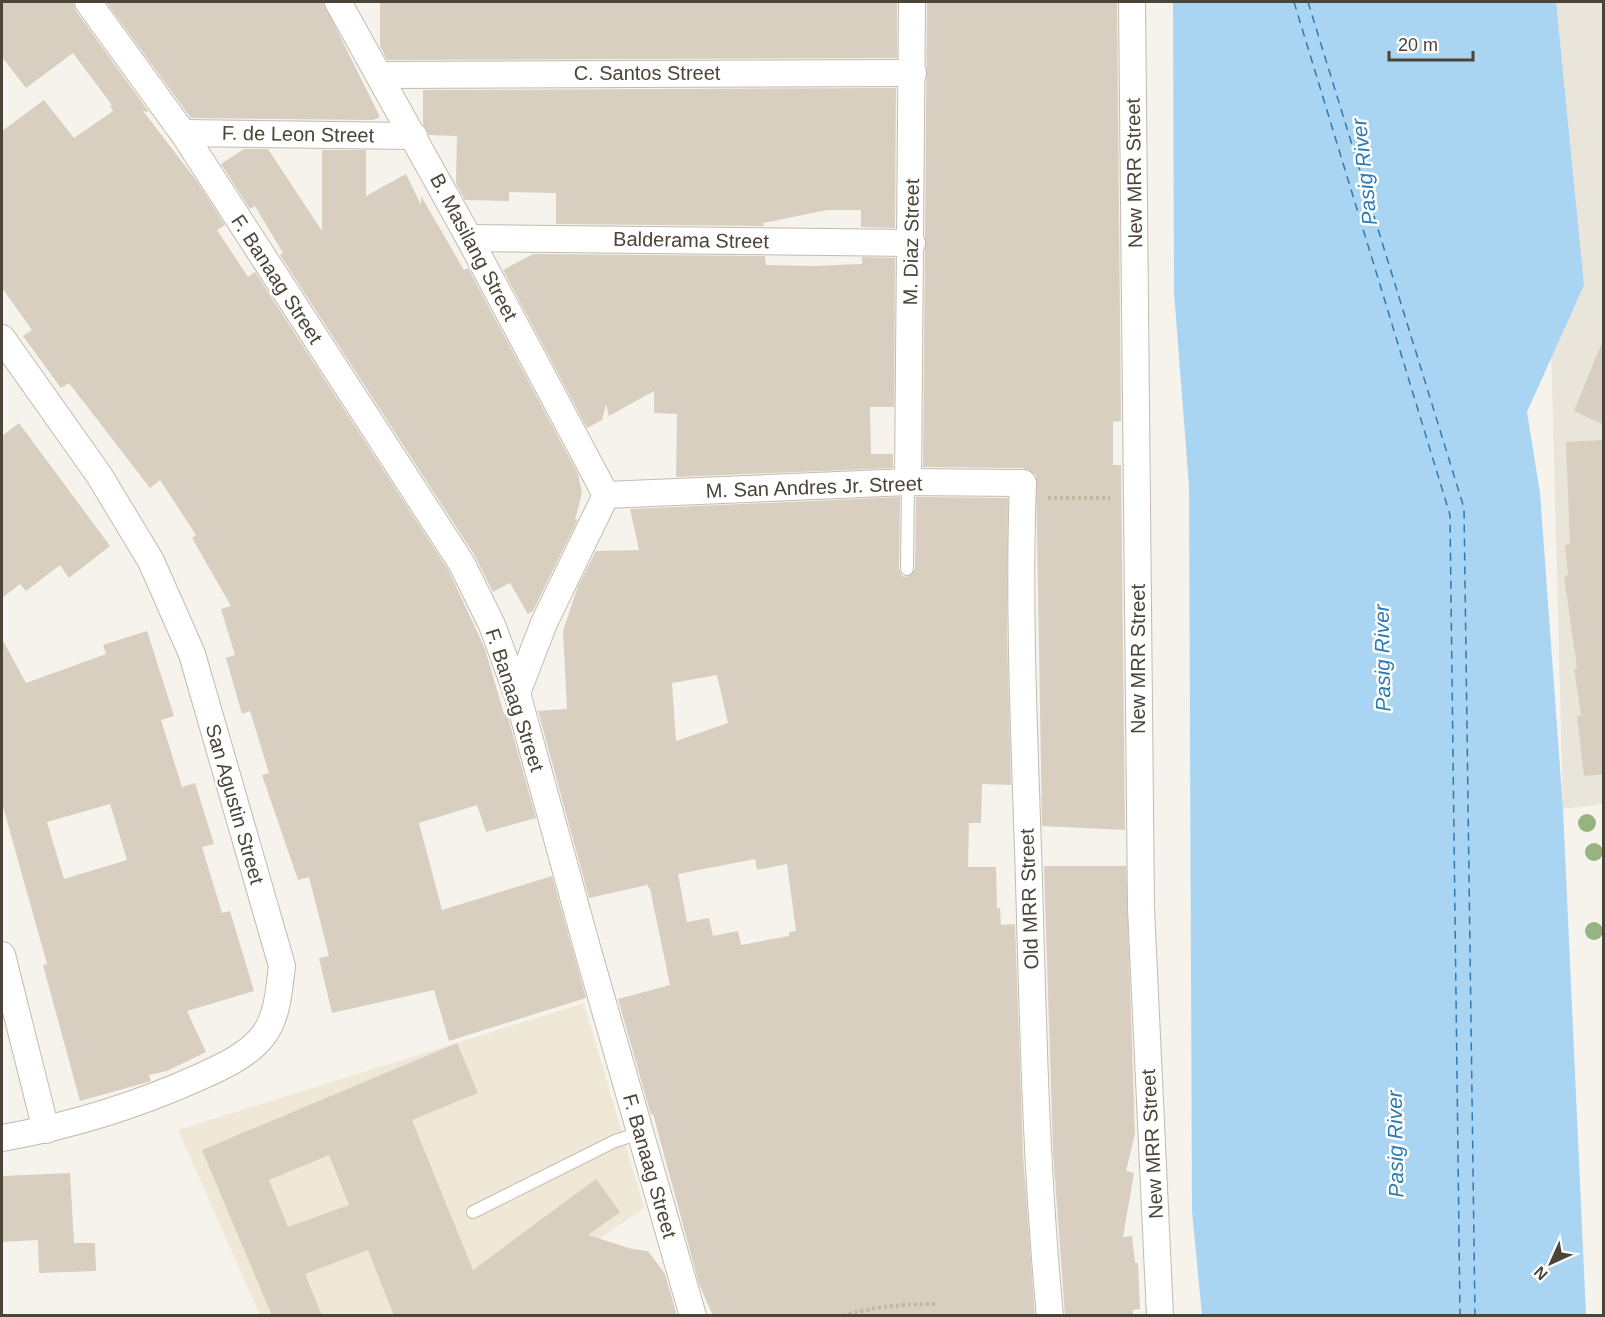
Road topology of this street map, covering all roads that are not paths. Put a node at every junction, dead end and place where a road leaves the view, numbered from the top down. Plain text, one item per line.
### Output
1 (88, 2) edge
2 (338, 2) edge
3 (912, 2) edge
4 (1132, 2) edge
5 (913, 73) junction
6 (381, 75) junction
7 (183, 133) junction
8 (414, 136) junction
9 (470, 238) junction
10 (912, 243) junction
11 (2, 338) edge
12 (908, 482) junction
13 (1023, 490) joint
14 (606, 495) junction
15 (907, 569) dead end
16 (517, 693) junction
17 (2, 955) edge
18 (46, 1130) junction
19 (640, 1133) junction
20 (2, 1138) edge
21 (473, 1212) dead end
22 (693, 1316) edge
23 (1050, 1316) edge
24 (1160, 1316) edge

1 - 7 street, F. Banaag Street
2 - 6 street, B. Masilang Street
3 - 5 street, M. Diaz Street
4 - 24 street, New MRR Street
5 - 6 street, C. Santos Street
5 - 10 street, M. Diaz Street
6 - 8 street, B. Masilang Street
7 - 8 street, F. de Leon Street
7 - 16 street, F. Banaag Street
8 - 9 street, B. Masilang Street
9 - 10 street, Balderama Street
9 - 14 street, B. Masilang Street
10 - 12 street, M. Diaz Street
11 - 18 street, San Agustin Street
12 - 13 street, M. San Andres Jr. Street
12 - 14 street, M. San Andres Jr. Street
12 - 15 lane
13 - 23 street, Old MRR Street
14 - 16 street
16 - 19 street, F. Banaag Street
17 - 18 street
18 - 20 street, San Agustin Street
19 - 21 lane
19 - 22 street, F. Banaag Street

